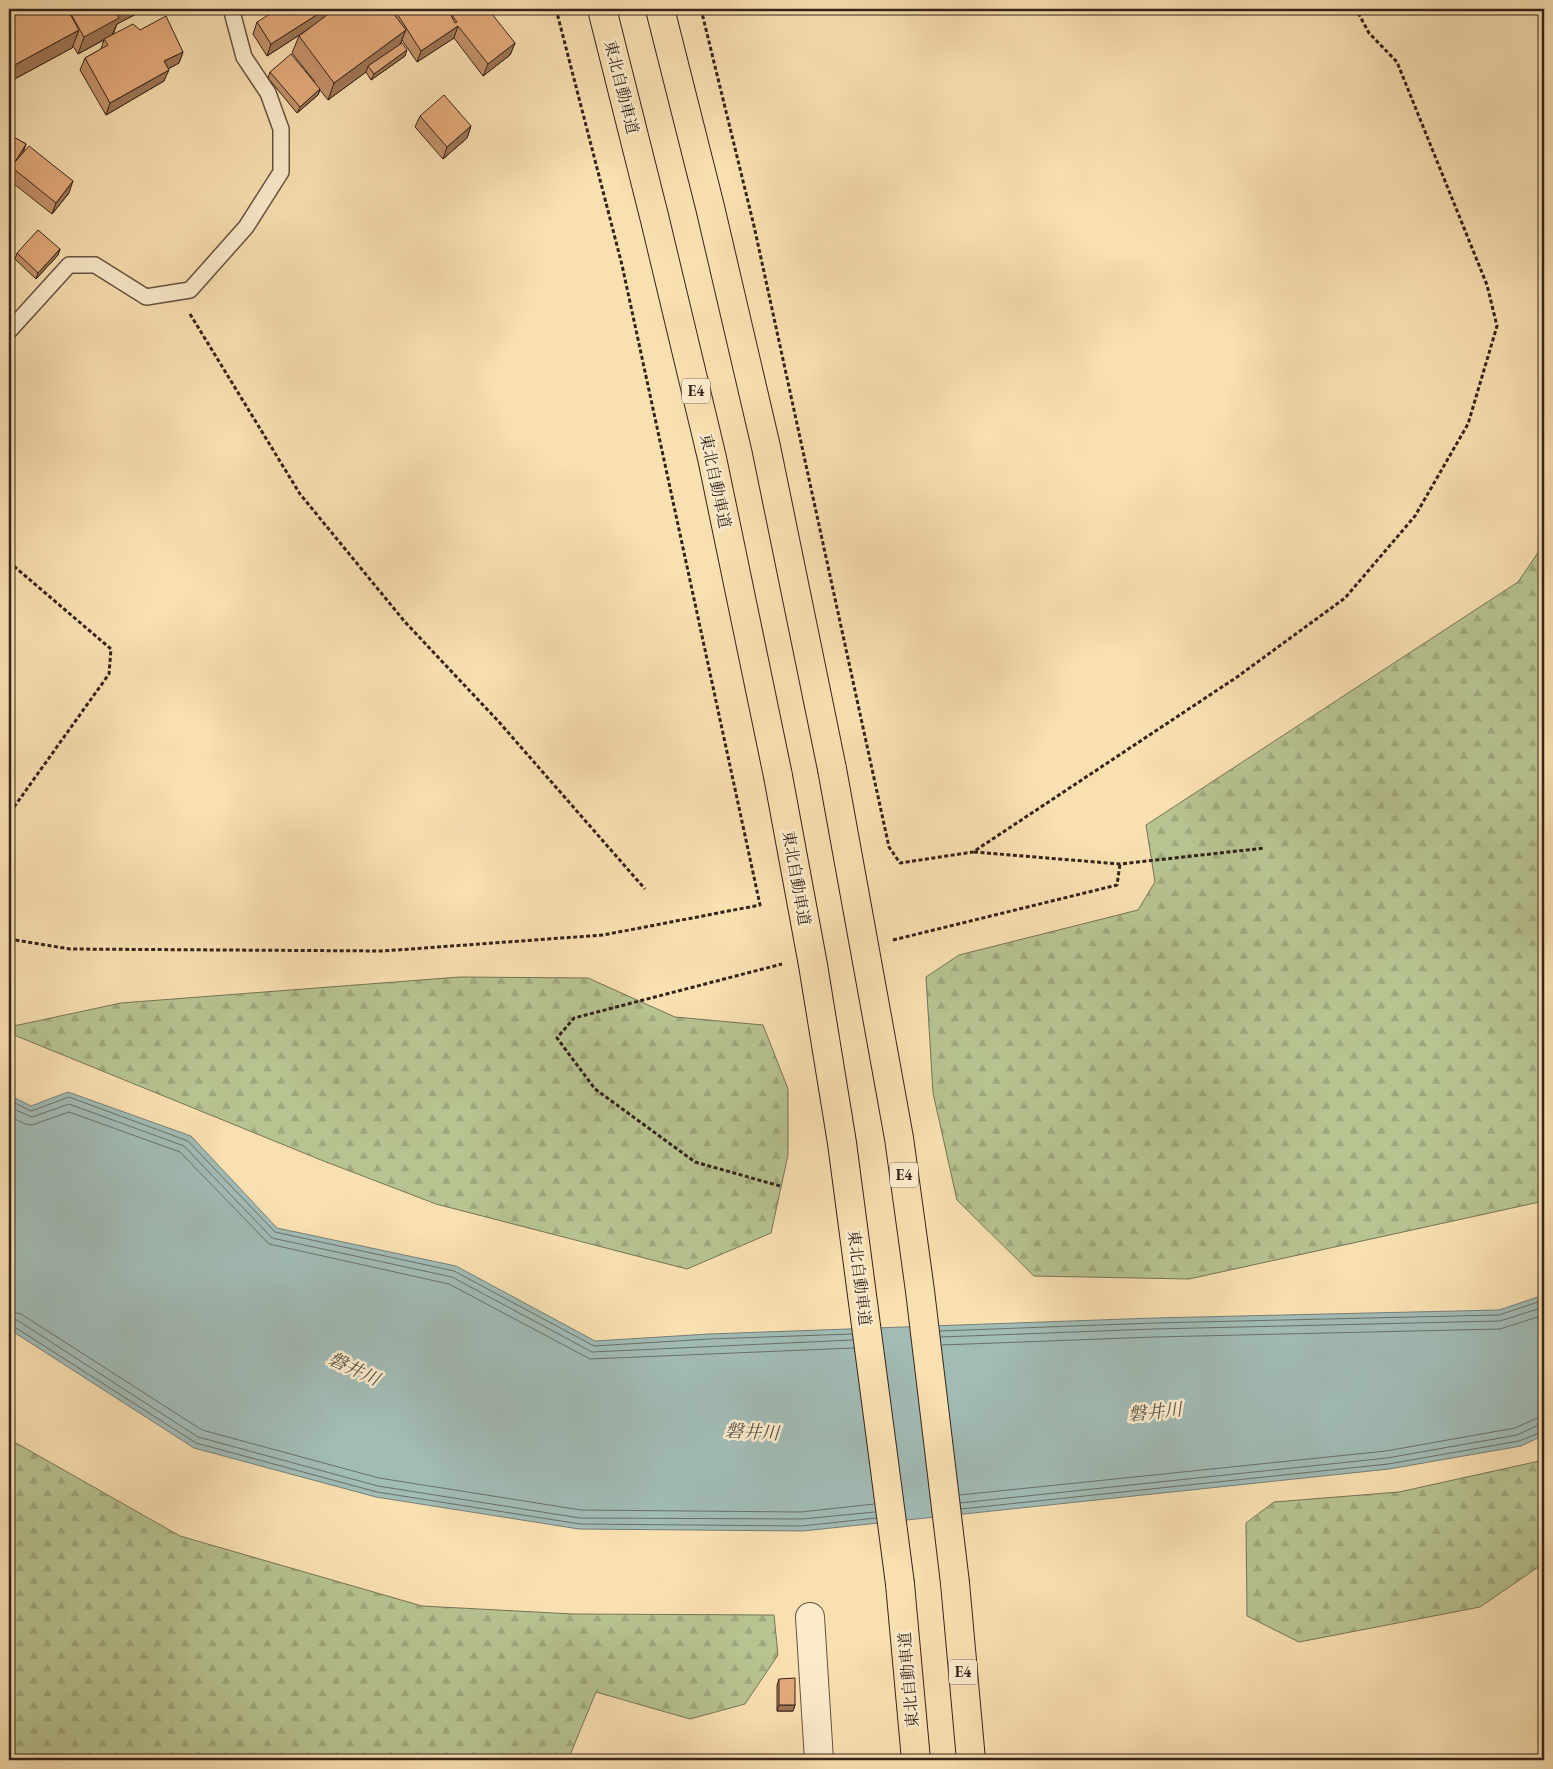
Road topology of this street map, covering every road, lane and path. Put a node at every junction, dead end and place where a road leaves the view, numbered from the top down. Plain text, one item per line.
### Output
1 (233, 9) edge
2 (556, 9) edge
3 (602, 9) edge
4 (660, 9) edge
5 (701, 9) edge
6 (1356, 9) edge
7 (177, 292) junction
8 (9, 331) edge
9 (9, 562) edge
10 (9, 814) edge
11 (1265, 848) dead end
12 (973, 852) junction
13 (1120, 864) junction
14 (645, 889) dead end
15 (9, 939) edge
16 (887, 941) dead end
17 (790, 962) dead end
18 (780, 1186) dead end
19 (810, 1617) dead end
20 (820, 1760) edge
21 (916, 1760) edge
22 (971, 1760) edge

1 - 7 lane
2 - 15 path
3 - 21 highway, 東北自動車道 / E4, bridge
4 - 22 highway, E4, bridge
5 - 12 path
6 - 12 path
7 - 8 lane
7 - 14 path
9 - 10 path
11 - 13 path
12 - 13 path
13 - 16 path
17 - 18 path
19 - 20 street

